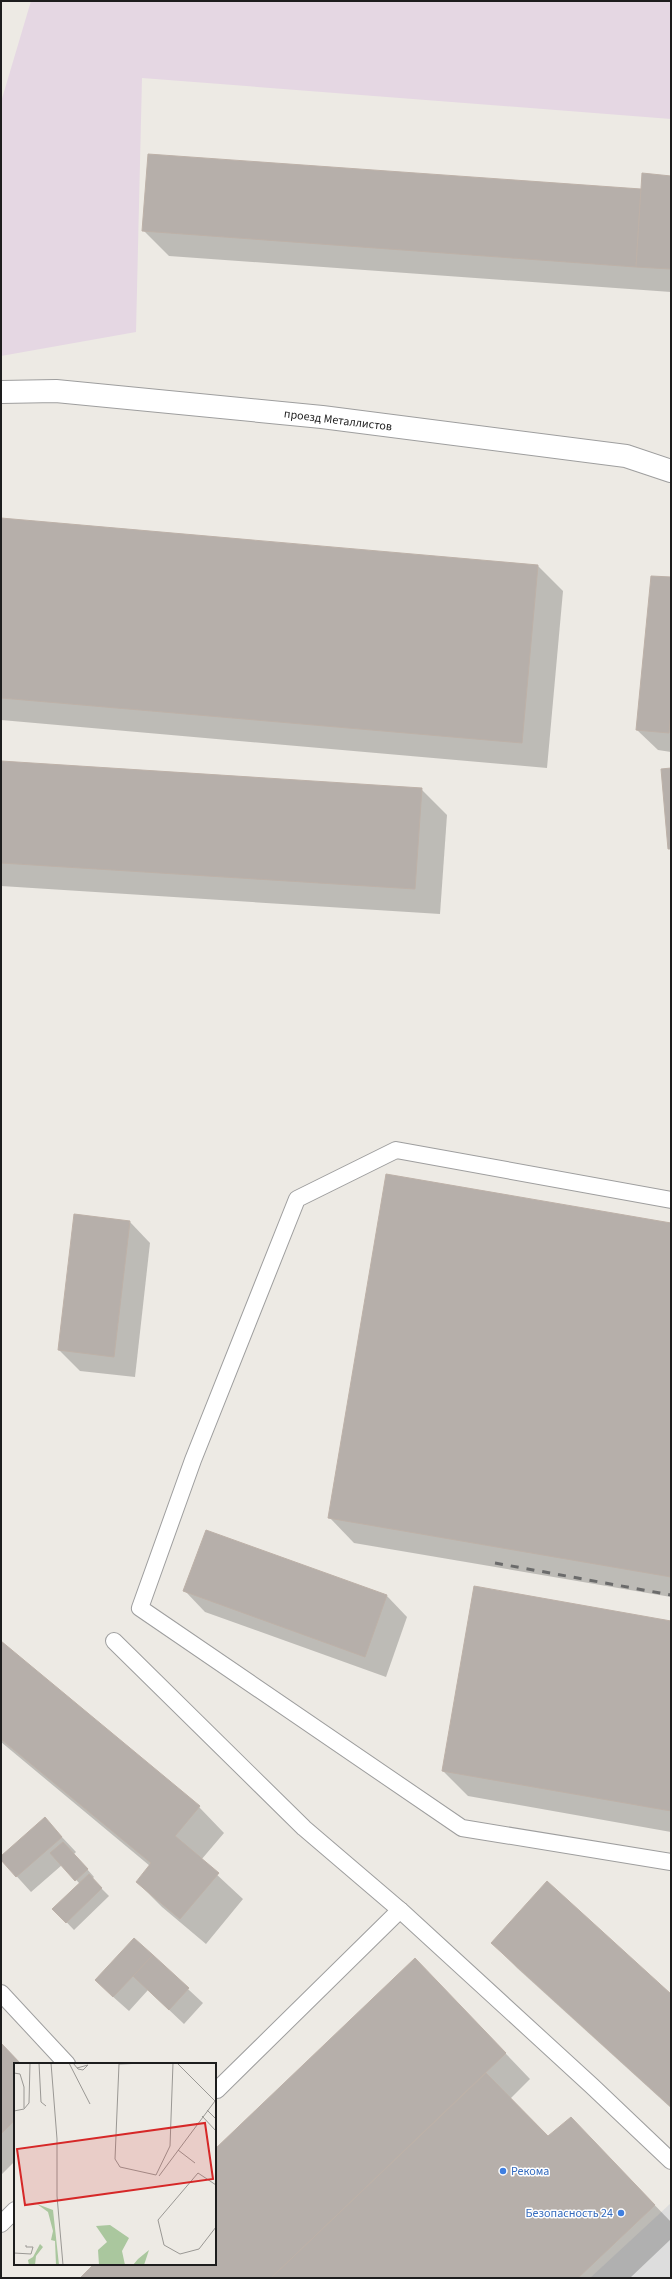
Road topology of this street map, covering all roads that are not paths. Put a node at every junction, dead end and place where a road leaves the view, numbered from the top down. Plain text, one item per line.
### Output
1 (1, 392) edge
2 (671, 471) edge
3 (671, 1200) edge
4 (114, 1641) dead end
5 (671, 1862) edge
6 (400, 1910) junction
7 (1, 1993) edge
8 (66, 2063) edge
9 (217, 2090) dead end
10 (671, 2161) edge
11 (14, 2211) edge
12 (1, 2224) edge

1 - 2 street, проезд Металлистов
3 - 5 lane
4 - 6 lane
6 - 9 lane
6 - 10 lane
7 - 8 lane
11 - 12 lane

